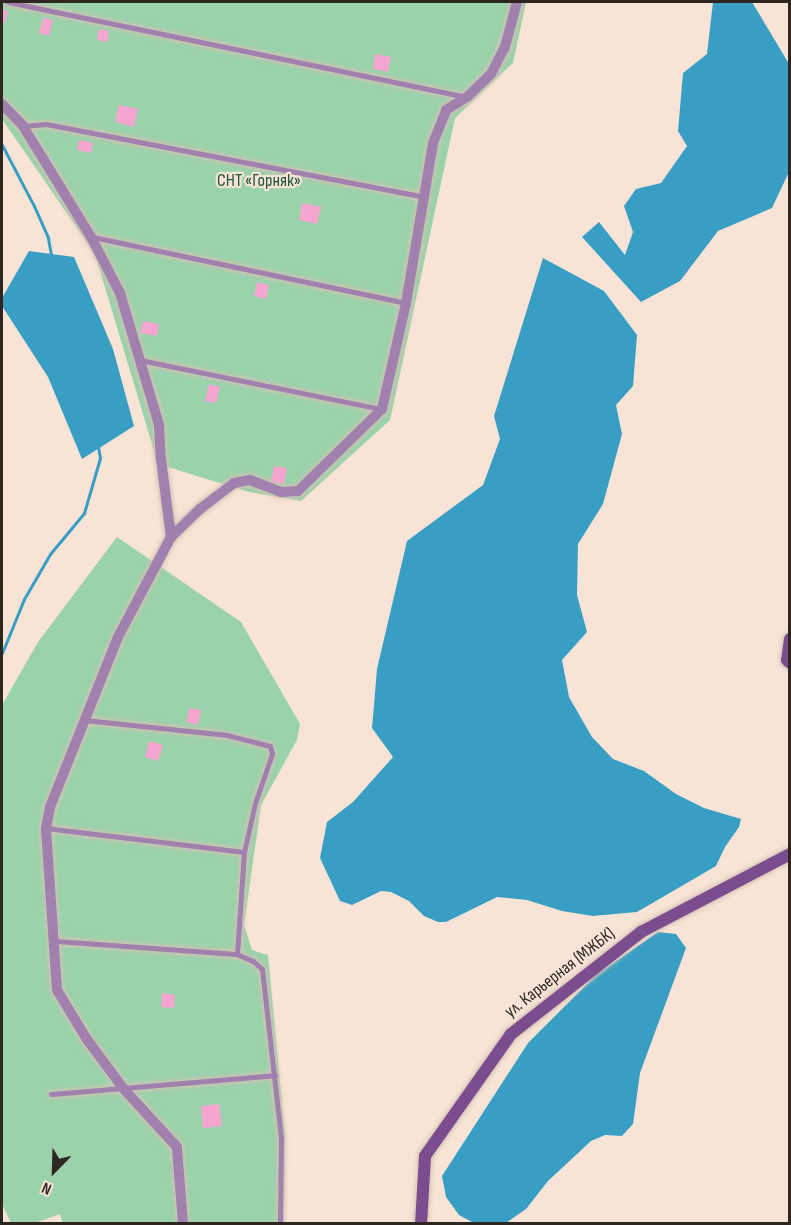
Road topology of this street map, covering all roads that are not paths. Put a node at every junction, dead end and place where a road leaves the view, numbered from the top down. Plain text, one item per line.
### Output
1 (8, 2) edge
2 (517, 2) edge
3 (467, 98) junction
4 (2, 104) edge
5 (23, 126) junction
6 (424, 197) junction
7 (91, 237) junction
8 (406, 303) junction
9 (138, 360) junction
10 (382, 410) junction
11 (171, 537) junction
12 (789, 639) edge
13 (789, 663) edge
14 (85, 720) junction
15 (46, 828) junction
16 (244, 852) junction
17 (789, 854) edge
18 (55, 941) junction
19 (237, 954) junction
20 (275, 1075) junction
21 (123, 1088) junction
22 (51, 1094) dead end
23 (183, 1224) edge
24 (280, 1224) edge
25 (421, 1224) edge

1 - 3 lane
2 - 3 street
3 - 6 street
4 - 5 street
5 - 6 lane
5 - 7 street
6 - 8 street
7 - 8 lane
7 - 9 street
8 - 10 street
9 - 10 lane
9 - 11 street
10 - 11 street
11 - 14 street
12 - 13 street
14 - 15 street
14 - 16 lane
15 - 16 lane
15 - 18 street
16 - 19 lane
17 - 25 street, ул. Карьерная (МЖБК)
18 - 19 lane
18 - 21 street
19 - 20 lane
20 - 21 lane
20 - 24 lane
21 - 22 lane
21 - 23 street

